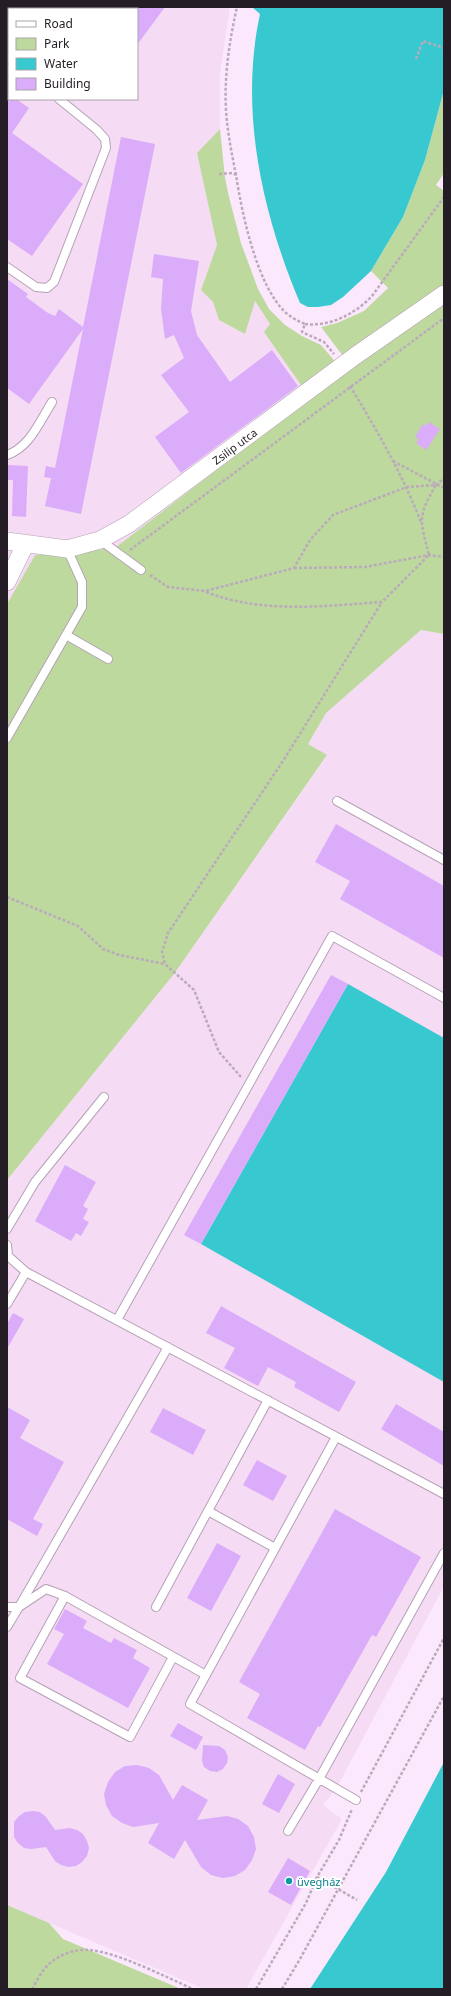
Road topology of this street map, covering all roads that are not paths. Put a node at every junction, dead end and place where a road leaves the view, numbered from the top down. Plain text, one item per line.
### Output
1 (60, 100) edge
2 (7, 267) edge
3 (444, 294) edge
4 (52, 402) dead end
5 (7, 454) edge
6 (100, 540) junction
7 (7, 541) edge
8 (25, 545) junction
9 (67, 550) junction
10 (141, 570) road end
11 (7, 582) edge
12 (66, 635) junction
13 (108, 659) dead end
14 (7, 738) edge
15 (337, 801) dead end
16 (444, 860) edge
17 (443, 996) edge
18 (104, 1097) dead end
19 (7, 1228) edge
20 (7, 1245) edge
21 (26, 1272) junction
22 (7, 1304) edge
23 (117, 1320) junction
24 (168, 1347) junction
25 (268, 1400) junction
26 (336, 1437) junction
27 (444, 1494) edge
28 (208, 1511) junction
29 (275, 1548) junction
30 (444, 1553) edge
31 (65, 1596) junction
32 (7, 1607) edge
33 (19, 1607) junction
34 (156, 1607) dead end
35 (7, 1627) edge
36 (173, 1657) junction
37 (206, 1676) junction
38 (319, 1779) junction
39 (356, 1800) road end
40 (288, 1831) dead end

1 - 2 lane
3 - 6 street, Zsilip utca
4 - 5 lane
6 - 9 street, Zsilip utca
6 - 10 lane
7 - 8 street, Zsilip utca
8 - 9 street, Zsilip utca
8 - 11 street
9 - 12 lane
12 - 13 lane
12 - 14 lane
15 - 16 lane
17 - 23 lane
18 - 19 lane
20 - 21 lane
21 - 22 lane
21 - 23 lane
23 - 24 lane
24 - 25 lane
24 - 33 lane
25 - 26 lane
25 - 28 lane
26 - 27 lane
26 - 29 lane
28 - 29 lane
28 - 34 lane
29 - 37 lane
30 - 38 lane
31 - 33 lane
31 - 36 lane
31 - 36 lane
32 - 33 lane
33 - 35 lane
36 - 37 lane
37 - 38 lane
38 - 39 lane
38 - 40 lane

